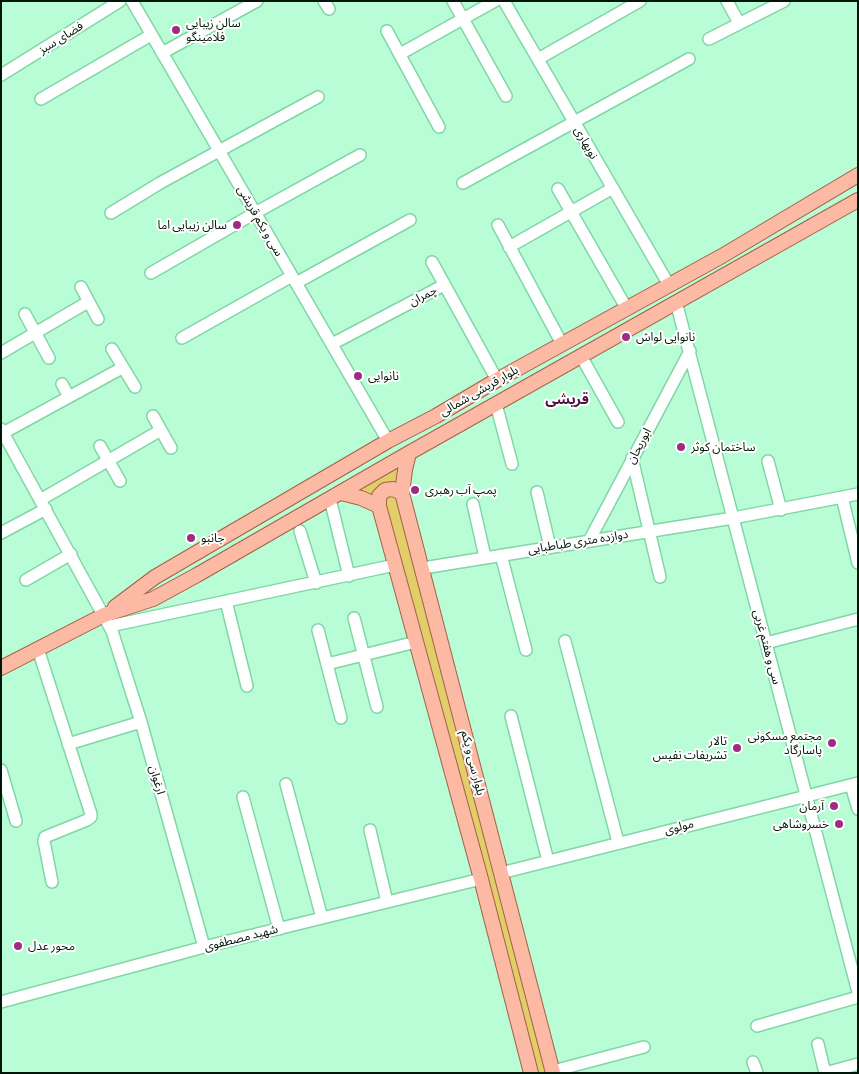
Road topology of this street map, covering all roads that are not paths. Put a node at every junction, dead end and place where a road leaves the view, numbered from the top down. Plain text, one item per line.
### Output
1 (120, 1) edge
2 (132, 1) edge
3 (257, 1) edge
4 (453, 1) edge
5 (495, 1) edge
6 (504, 1) edge
7 (640, 1) edge
8 (727, 1) edge
9 (784, 1) edge
10 (462, 19) junction
11 (739, 23) junction
12 (387, 30) dead end
13 (151, 35) junction
14 (709, 39) dead end
15 (162, 53) junction
16 (400, 54) junction
17 (689, 59) dead end
18 (538, 60) junction
19 (1, 75) edge
20 (506, 96) dead end
21 (318, 97) dead end
22 (41, 99) dead end
23 (574, 121) junction
24 (440, 127) dead end
25 (219, 151) junction
26 (360, 155) dead end
27 (858, 174) edge
28 (463, 183) dead end
29 (613, 188) junction
30 (558, 189) dead end
31 (858, 200) edge
32 (111, 212) dead end
33 (571, 212) junction
34 (255, 213) junction
35 (410, 220) dead end
36 (498, 225) dead end
37 (509, 247) junction
38 (737, 247) junction
39 (722, 256) junction
40 (432, 262) dead end
41 (748, 263) junction
42 (151, 273) dead end
43 (730, 273) junction
44 (294, 280) junction
45 (444, 285) junction
46 (669, 285) junction
47 (81, 288) dead end
48 (88, 302) junction
49 (676, 302) junction
50 (627, 309) junction
51 (25, 314) dead end
52 (98, 319) dead end
53 (35, 333) junction
54 (182, 338) dead end
55 (332, 344) junction
56 (562, 344) junction
57 (112, 349) dead end
58 (690, 351) junction
59 (1, 353) edge
60 (581, 356) junction
61 (49, 358) dead end
62 (122, 368) junction
63 (497, 380) junction
64 (62, 384) dead end
65 (135, 387) dead end
66 (69, 397) junction
67 (496, 404) junction
68 (153, 416) dead end
69 (618, 422) dead end
70 (160, 430) junction
71 (2, 431) edge
72 (388, 441) junction
73 (100, 446) dead end
74 (171, 448) dead end
75 (409, 453) junction
76 (632, 458) junction
77 (108, 460) junction
78 (768, 461) dead end
79 (512, 464) dead end
80 (120, 481) dead end
81 (538, 492) dead end
82 (402, 493) junction
83 (858, 494) edge
84 (335, 496) junction
85 (842, 497) junction
86 (473, 504) dead end
87 (43, 505) junction
88 (379, 506) junction
89 (781, 510) junction
90 (733, 518) junction
91 (650, 531) junction
92 (300, 532) dead end
93 (1, 534) edge
94 (588, 541) junction
95 (550, 547) junction
96 (70, 554) junction
97 (501, 555) junction
98 (485, 557) junction
99 (858, 563) edge
100 (394, 565) junction
101 (423, 568) junction
102 (349, 576) junction
103 (660, 577) dead end
104 (26, 580) dead end
105 (151, 580) junction
106 (316, 583) junction
107 (160, 595) junction
108 (226, 602) junction
109 (170, 613) junction
110 (354, 618) dead end
111 (858, 619) edge
112 (107, 620) junction
113 (318, 630) dead end
114 (565, 641) dead end
115 (416, 642) junction
116 (766, 643) junction
117 (38, 649) junction
118 (526, 650) dead end
119 (364, 655) junction
120 (327, 664) junction
121 (2, 667) edge
122 (247, 686) dead end
123 (377, 707) dead end
124 (511, 716) dead end
125 (341, 718) dead end
126 (141, 722) junction
127 (68, 744) junction
128 (1, 770) edge
129 (286, 784) dead end
130 (854, 784) edge
131 (806, 796) junction
132 (243, 797) dead end
133 (858, 809) edge
134 (16, 820) dead end
135 (370, 830) dead end
136 (618, 842) junction
137 (548, 861) junction
138 (501, 873) junction
139 (481, 879) junction
140 (52, 882) dead end
141 (387, 902) junction
142 (322, 918) junction
143 (279, 928) junction
144 (204, 947) junction
145 (858, 992) edge
146 (858, 997) edge
147 (1, 1002) edge
148 (757, 1026) dead end
149 (818, 1044) dead end
150 (644, 1047) dead end
151 (858, 1064) edge
152 (553, 1072) edge
153 (531, 1073) edge
154 (825, 1073) edge

1 - 19 street, فضای سبز
2 - 13 street, سی و یکم قریشی
3 - 15 street
4 - 10 street
5 - 10 street
6 - 18 street, نوبهاری
7 - 18 street
8 - 11 street
9 - 11 street
10 - 16 street
10 - 20 street
11 - 14 street
12 - 16 street
13 - 15 street, سی و یکم قریشی
13 - 22 street
15 - 25 street, سی و یکم قریشی
16 - 24 street
17 - 23 street
18 - 23 street, نوبهاری
21 - 25 street
23 - 28 street
23 - 29 street, نوبهاری
25 - 32 street
25 - 34 street, سی و یکم قریشی
26 - 34 street
27 - 38 main road, بلوار قریشی شمالی
29 - 33 street
29 - 46 street, نوبهاری
30 - 33 street
31 - 41 main road, بلوار قریشی شمالی
33 - 37 street
33 - 50 street
34 - 42 street
34 - 44 street, سی و یکم قریشی
35 - 44 street
36 - 37 street
37 - 56 street
38 - 39 main road, بلوار قریشی شمالی
38 - 41 main road
39 - 43 main road
39 - 46 main road, بلوار قریشی شمالی
40 - 45 street
41 - 43 main road, بلوار قریشی شمالی
43 - 49 main road, بلوار قریشی شمالی
44 - 54 street
44 - 55 street, سی و یکم قریشی
45 - 55 street, چمران
45 - 63 street, چمران
46 - 50 main road, بلوار قریشی شمالی
47 - 48 street
48 - 52 street
48 - 53 street
49 - 58 street, سی و هفتم غربی
49 - 60 main road, بلوار قریشی شمالی
50 - 56 main road, بلوار قریشی شمالی
51 - 53 street
53 - 59 street
53 - 61 street
55 - 72 street, سی و یکم قریشی
56 - 63 main road, بلوار قریشی شمالی
57 - 62 street
58 - 76 street, ابوریحان
58 - 90 street, سی و هفتم غربی
60 - 67 main road, بلوار قریشی شمالی
60 - 69 street
62 - 65 street
62 - 66 street
63 - 72 main road, بلوار قریشی شمالی
64 - 66 street
66 - 71 street
67 - 75 main road, بلوار قریشی شمالی
67 - 79 street
68 - 70 street
70 - 74 street
70 - 77 street
71 - 87 street, ارغوان
72 - 105 main road, بلوار قریشی شمالی
73 - 77 street
75 - 82 main road, بلوار سی و یکم
75 - 84 main road, بلوار قریشی شمالی
76 - 91 street
76 - 94 street, ابوریحان
77 - 80 street
77 - 87 street
78 - 89 street
81 - 95 street
82 - 88 main road
82 - 101 main road, بلوار سی و یکم
83 - 85 street, دوازده متری طباطبایی
84 - 88 main road
84 - 102 street
84 - 107 main road, بلوار قریشی شمالی
85 - 89 street, دوازده متری طباطبایی
85 - 99 street
86 - 98 street
87 - 93 street
87 - 96 street, ارغوان
88 - 100 main road, بلوار سی و یکم
89 - 90 street, دوازده متری طباطبایی
90 - 91 street, دوازده متری طباطبایی
90 - 116 street, سی و هفتم غربی
91 - 94 street, دوازده متری طباطبایی
91 - 103 street
92 - 106 street
94 - 95 street, دوازده متری طباطبایی
95 - 97 street, دوازده متری طباطبایی
96 - 104 street
96 - 112 street, ارغوان
97 - 98 street, دوازده متری طباطبایی
97 - 118 street
98 - 101 street, دوازده متری طباطبایی
100 - 102 street
100 - 115 main road, بلوار سی و یکم
101 - 138 main road, بلوار سی و یکم
102 - 106 street
105 - 107 main road
105 - 112 main road, بلوار قریشی شمالی
106 - 108 street
107 - 109 street
107 - 112 main road, بلوار قریشی شمالی
108 - 109 street
108 - 122 street
109 - 112 street
110 - 119 street
111 - 116 street
112 - 117 main road, بلوار قریشی شمالی
112 - 126 street, ارغوان
113 - 120 street
114 - 136 street
115 - 119 street
115 - 139 main road, بلوار سی و یکم
116 - 131 street, سی و هفتم غربی
117 - 121 main road, بلوار قریشی شمالی
117 - 127 street
119 - 120 street
119 - 123 street
120 - 125 street
124 - 137 street
126 - 127 street
126 - 144 street, ارغوان
127 - 140 street
128 - 134 street
129 - 142 street
130 - 131 street, مولوی
130 - 133 street
131 - 136 street, مولوی
131 - 145 street, سی و هفتم غربی
132 - 143 street
135 - 141 street
136 - 137 street, مولوی
137 - 138 street, مولوی
138 - 152 main road, بلوار سی و یکم
139 - 141 street, شهید مصطفوی
139 - 153 main road, بلوار سی و یکم
141 - 142 street, شهید مصطفوی
142 - 143 street, شهید مصطفوی
143 - 144 street, شهید مصطفوی
144 - 147 street, شهید مصطفوی
146 - 148 street
149 - 154 street
150 - 152 street
151 - 154 street

